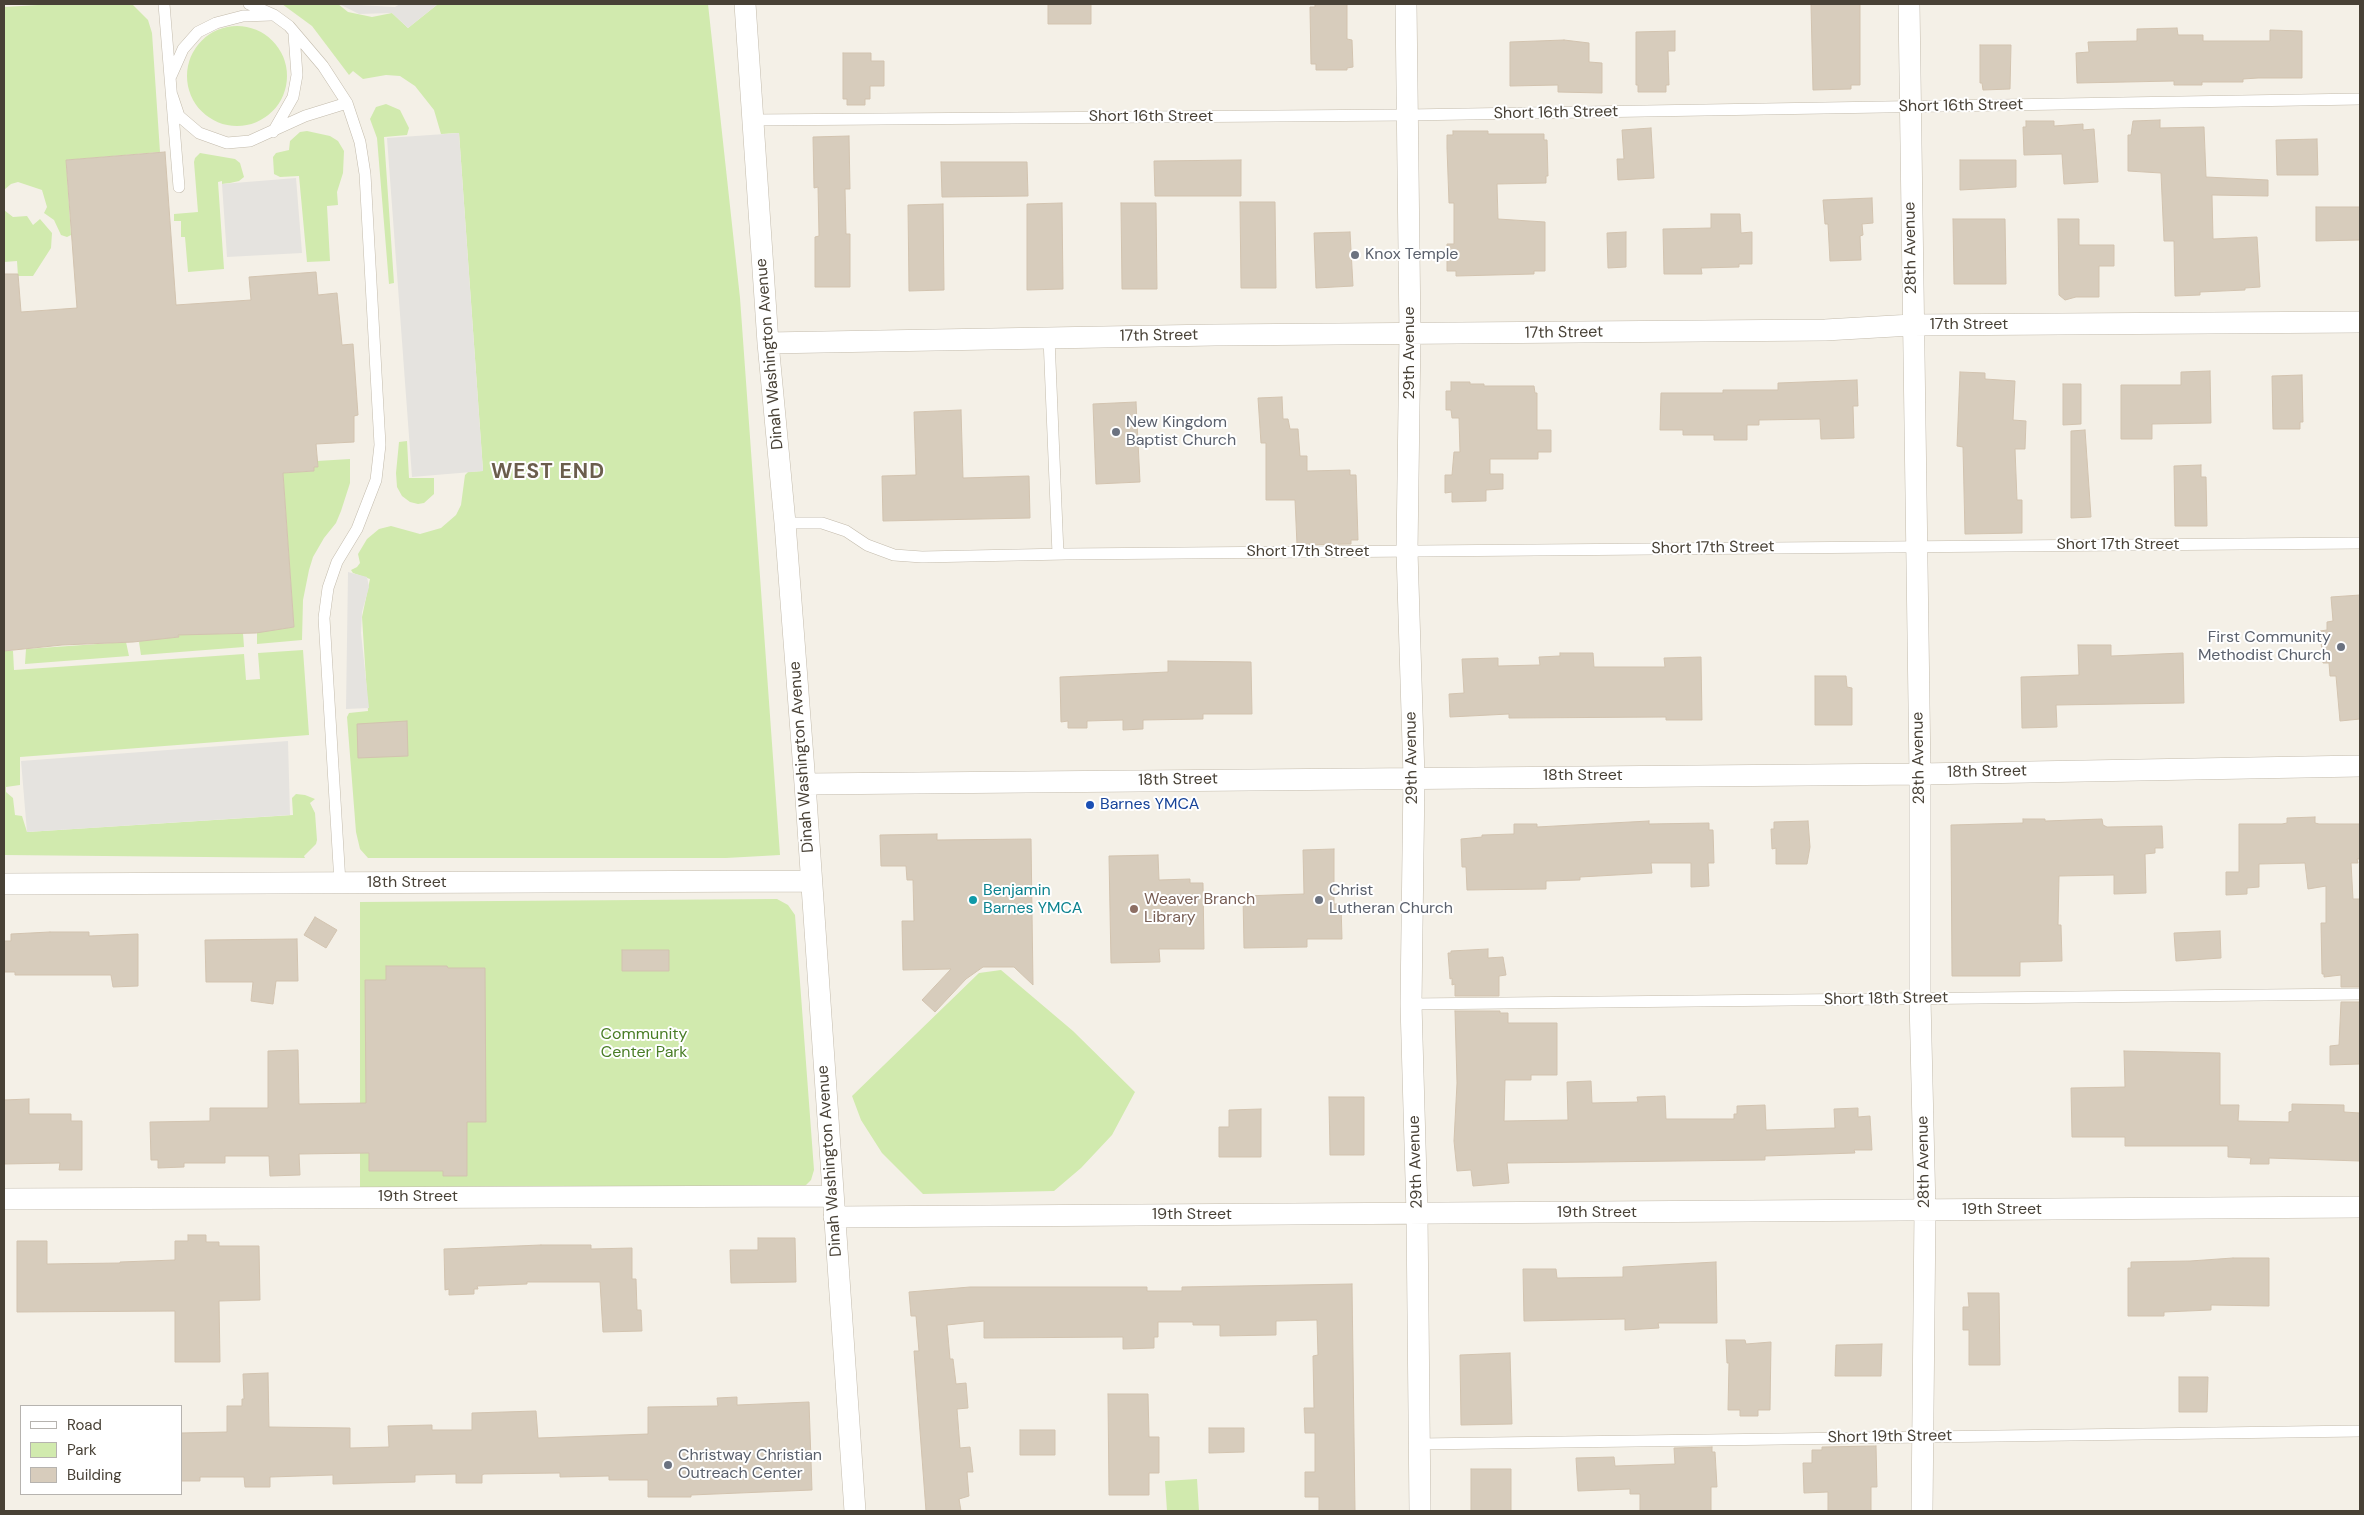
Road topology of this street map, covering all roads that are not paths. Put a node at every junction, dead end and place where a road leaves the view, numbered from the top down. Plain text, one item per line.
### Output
1 (164, 4) edge
2 (249, 4) edge
3 (745, 4) edge
4 (1406, 4) edge
5 (1910, 4) edge
6 (274, 15) junction
7 (294, 32) junction
8 (170, 78) junction
9 (172, 95) junction
10 (2360, 99) edge
11 (347, 103) junction
12 (1910, 107) junction
13 (1408, 115) junction
14 (752, 120) junction
15 (272, 132) junction
16 (179, 187) dead end
17 (2360, 322) edge
18 (1912, 325) junction
19 (1410, 334) junction
20 (1049, 338) junction
21 (768, 342) junction
22 (786, 523) junction
23 (2360, 542) edge
24 (1916, 546) junction
25 (1407, 551) junction
26 (1062, 554) junction
27 (2360, 766) edge
28 (1920, 774) junction
29 (1414, 777) junction
30 (805, 784) junction
31 (811, 881) junction
32 (340, 883) junction
33 (4, 884) edge
34 (2360, 994) edge
35 (1920, 999) junction
36 (1411, 1004) junction
37 (833, 1196) junction
38 (4, 1199) edge
39 (2360, 1207) edge
40 (1926, 1210) junction
41 (1417, 1214) junction
42 (834, 1218) junction
43 (2360, 1431) edge
44 (1923, 1437) junction
45 (1419, 1444) junction
46 (855, 1511) edge
47 (1420, 1511) edge
48 (1922, 1511) edge

1 - 8 lane
2 - 6 lane
3 - 14 street, Dinah Washington Avenue
4 - 13 street, 29th Avenue
5 - 12 street, 28th Avenue
6 - 7 lane
6 - 8 lane
7 - 11 lane
7 - 15 lane
8 - 9 lane
9 - 15 lane
9 - 16 lane
10 - 12 lane, Short 16th Street
11 - 15 lane
11 - 32 lane
12 - 13 lane, Short 16th Street
12 - 18 street, 28th Avenue
13 - 14 lane, Short 16th Street
13 - 19 street, 29th Avenue
14 - 21 street, Dinah Washington Avenue
17 - 18 street, 17th Street
18 - 19 street, 17th Street
18 - 24 street, 28th Avenue
19 - 20 street, 17th Street
19 - 25 street, 29th Avenue
20 - 21 street, 17th Street
20 - 26 lane
21 - 22 street, Dinah Washington Avenue
22 - 26 lane, Short 17th Street
22 - 30 street, Dinah Washington Avenue
23 - 24 lane, Short 17th Street
24 - 25 lane, Short 17th Street
24 - 28 street, 28th Avenue
25 - 26 lane, Short 17th Street
25 - 29 street, 29th Avenue
27 - 28 street, 18th Street
28 - 29 street, 18th Street
28 - 35 street, 28th Avenue
29 - 30 street, 18th Street
29 - 36 street, 29th Avenue
30 - 31 street, Dinah Washington Avenue
31 - 32 street, 18th Street
31 - 37 street, Dinah Washington Avenue
32 - 33 street, 18th Street
34 - 35 lane, Short 18th Street
35 - 36 lane, Short 18th Street
35 - 40 street, 28th Avenue
36 - 41 street, 29th Avenue
37 - 38 street, 19th Street
37 - 42 street, Dinah Washington Avenue
39 - 40 street, 19th Street
40 - 41 street, 19th Street
40 - 44 street, 28th Avenue
41 - 42 street, 19th Street
41 - 45 street, 29th Avenue
42 - 46 street, Dinah Washington Avenue
43 - 44 lane, Short 19th Street
44 - 45 lane, Short 19th Street
44 - 48 street, 28th Avenue
45 - 47 street, 29th Avenue

